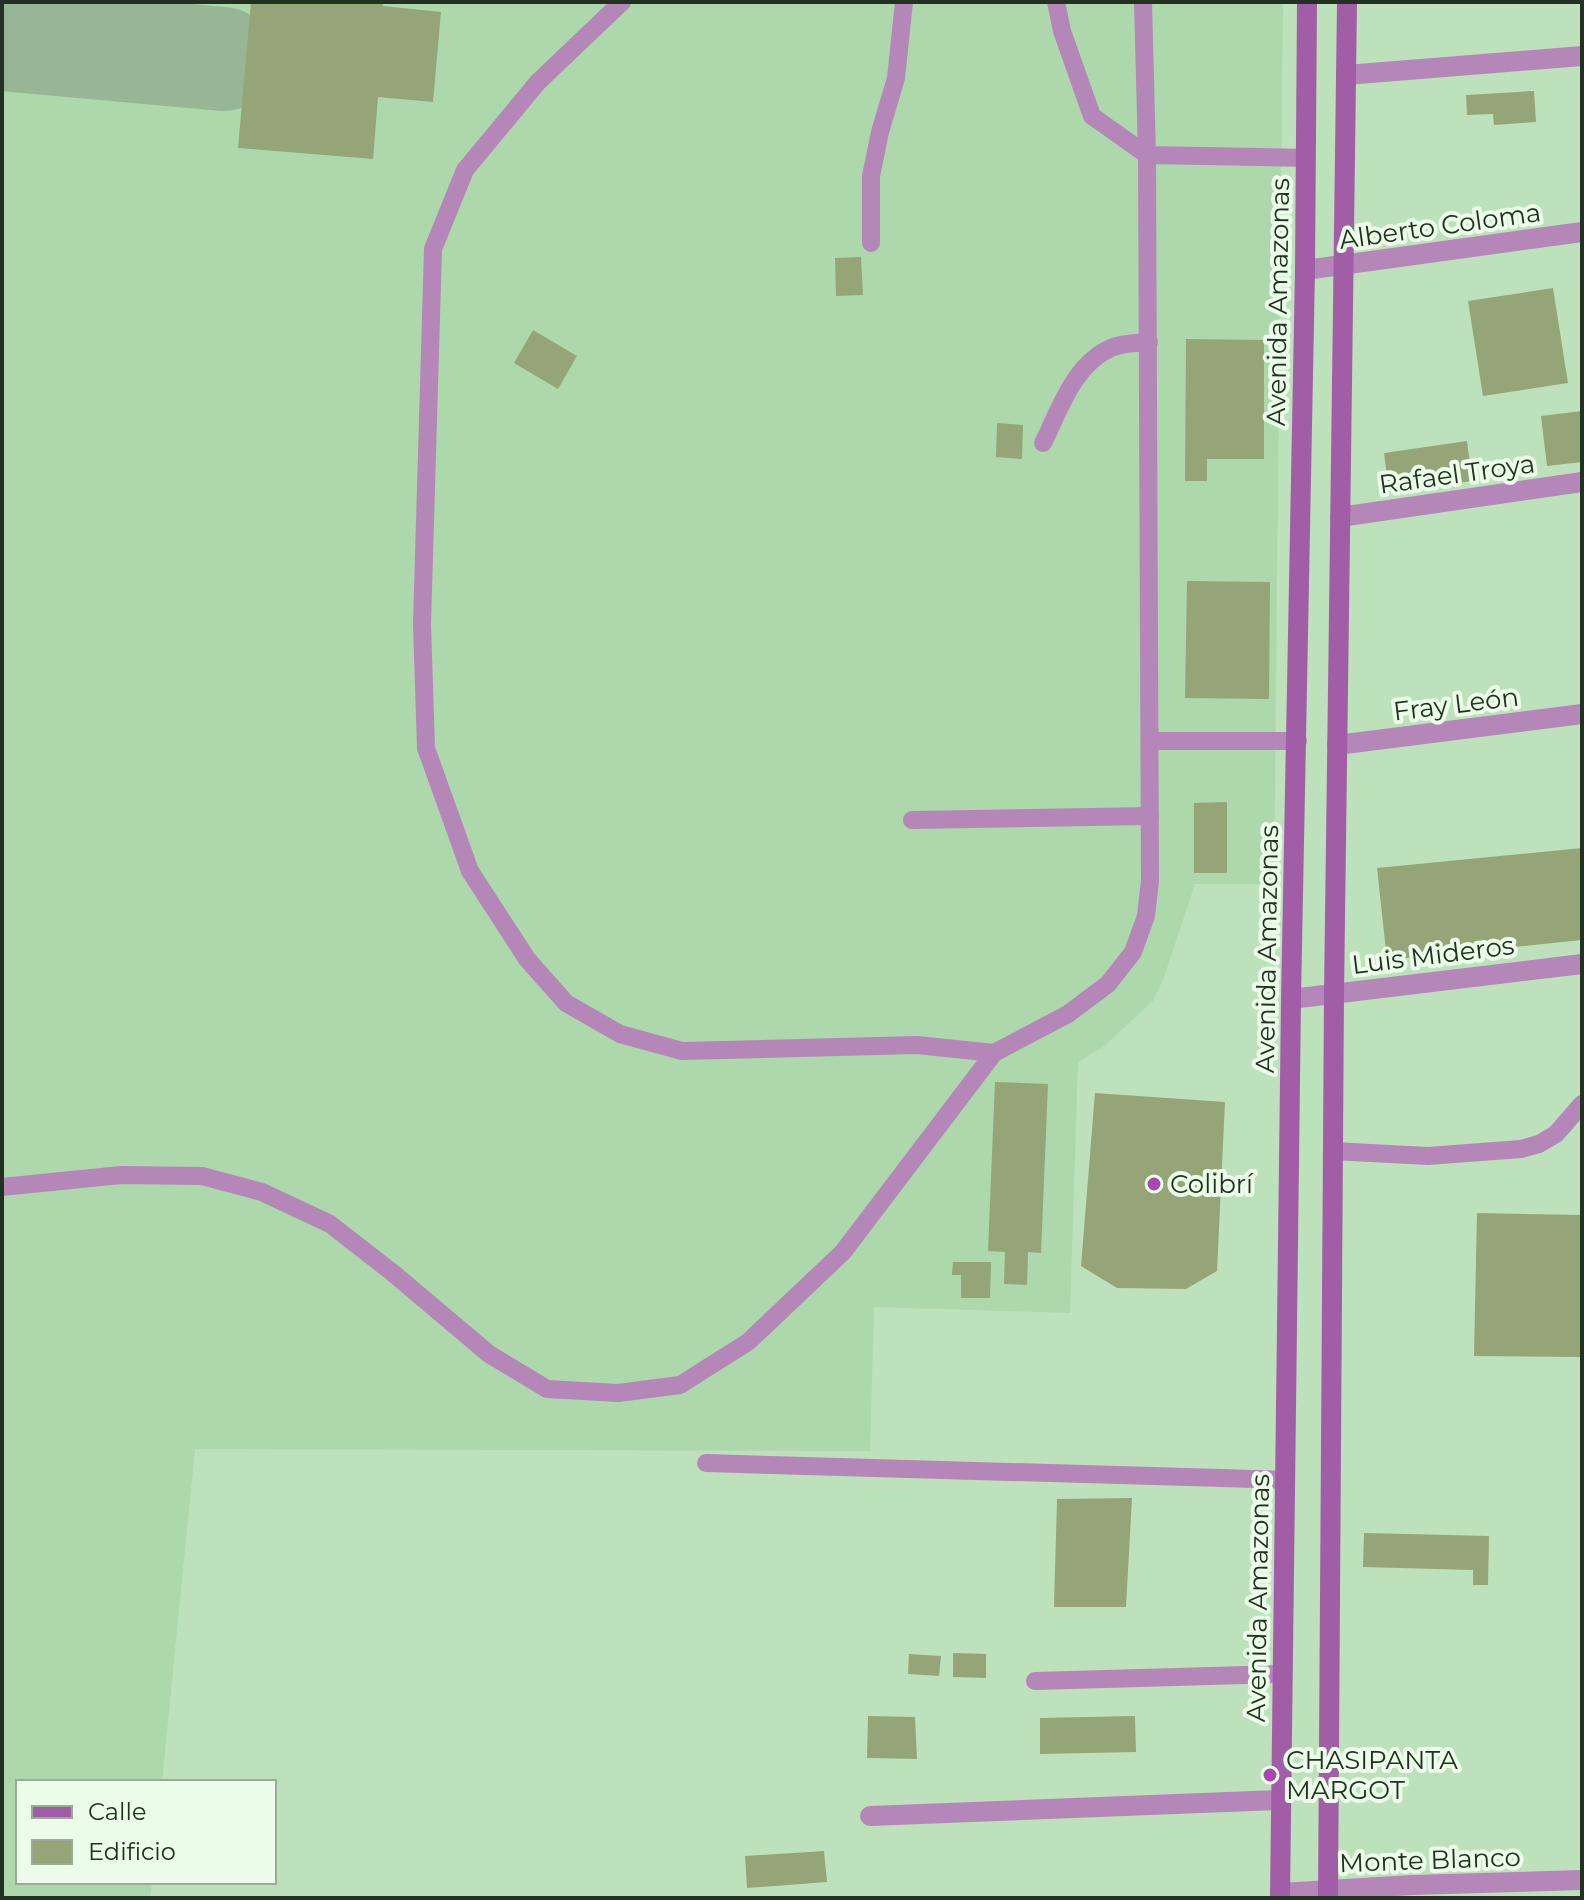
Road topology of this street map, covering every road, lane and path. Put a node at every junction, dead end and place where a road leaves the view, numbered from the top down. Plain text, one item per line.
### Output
1 (622, 2) edge
2 (904, 2) edge
3 (1056, 2) edge
4 (1143, 2) edge
5 (1307, 2) edge
6 (1347, 2) edge
7 (1582, 56) edge
8 (1346, 75) junction
9 (1147, 155) junction
10 (1306, 158) junction
11 (1582, 232) edge
12 (871, 243) dead end
13 (1344, 266) junction
14 (1305, 270) junction
15 (1149, 342) junction
16 (1043, 443) dead end
17 (1582, 482) edge
18 (1340, 517) junction
19 (1582, 714) edge
20 (1150, 741) junction
21 (1298, 741) junction
22 (1337, 745) junction
23 (1150, 816) junction
24 (912, 820) dead end
25 (1582, 964) edge
26 (1334, 994) junction
27 (1291, 999) junction
28 (994, 1053) junction
29 (1582, 1104) edge
30 (1333, 1151) junction
31 (2, 1187) edge
32 (706, 1463) dead end
33 (1285, 1480) junction
34 (1283, 1674) junction
35 (1035, 1681) dead end
36 (1281, 1800) junction
37 (870, 1816) dead end
38 (1582, 1880) edge
39 (1328, 1894) edge
40 (1280, 1895) edge

1 - 28 lane
2 - 12 lane
3 - 9 lane
4 - 9 lane
5 - 10 main road, Avenida Amazonas
6 - 8 main road
7 - 8 street
8 - 13 main road
9 - 10 lane
9 - 15 lane
10 - 14 main road, Avenida Amazonas
11 - 13 street, Alberto Coloma
13 - 14 street, Alberto Coloma
13 - 18 main road
14 - 21 main road, Avenida Amazonas
15 - 16 lane
15 - 20 lane
17 - 18 street, Rafael Troya
18 - 22 main road
19 - 22 street, Fray León
20 - 21 lane
20 - 23 lane
21 - 27 main road, Avenida Amazonas
22 - 26 main road
23 - 24 lane
23 - 28 lane
25 - 26 street, Luis Mideros
26 - 27 street, Luis Mideros
26 - 30 main road
27 - 33 main road, Avenida Amazonas
28 - 31 lane
29 - 30 lane
30 - 39 main road
32 - 33 lane
33 - 34 main road, Avenida Amazonas
34 - 35 lane
34 - 36 main road, Avenida Amazonas
36 - 37 street
36 - 40 main road, Avenida Amazonas
38 - 39 street, Monte Blanco
39 - 40 street, Monte Blanco

